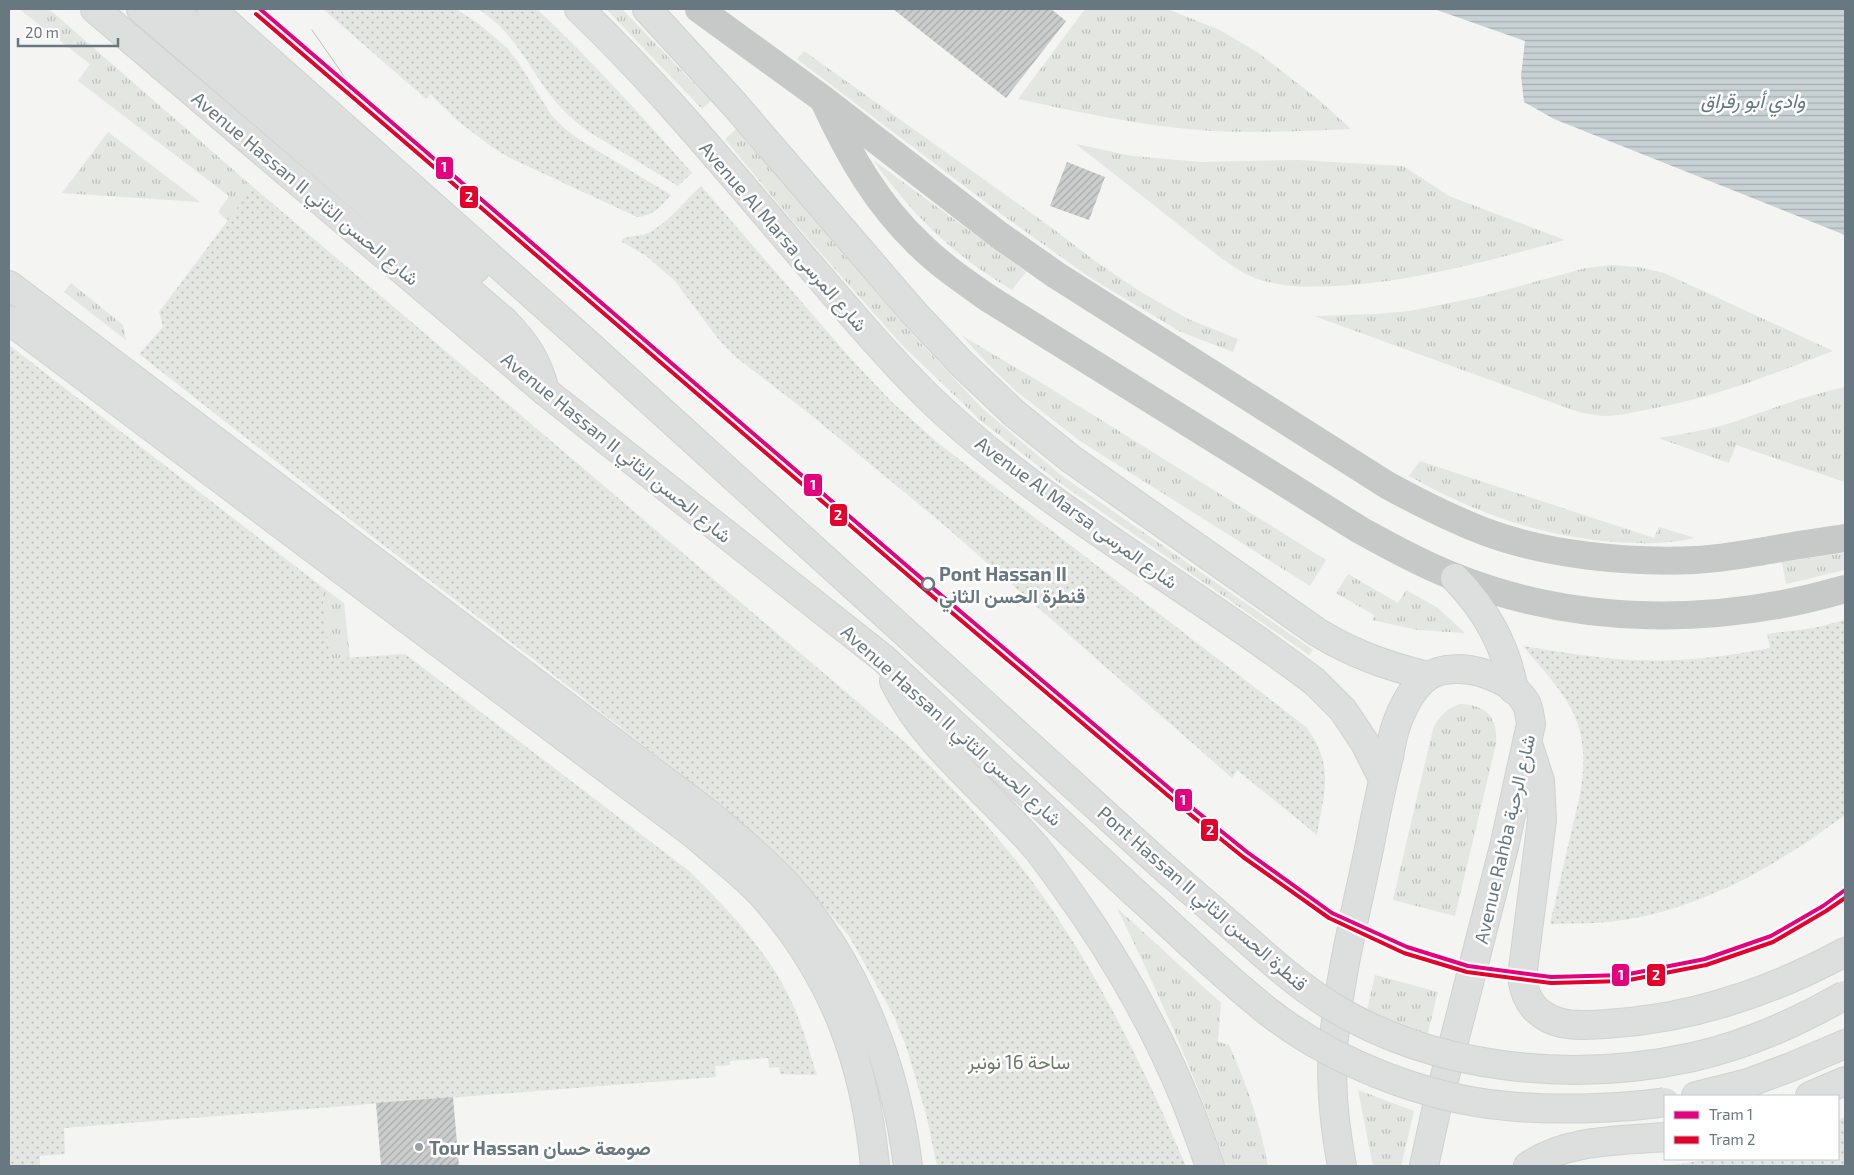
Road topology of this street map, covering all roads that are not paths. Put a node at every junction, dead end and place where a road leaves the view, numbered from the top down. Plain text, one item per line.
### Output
1 (95, 9) edge
2 (140, 9) edge
3 (171, 9) edge
4 (211, 9) edge
5 (579, 9) edge
6 (647, 9) edge
7 (699, 9) edge
8 (823, 99) junction
9 (9, 285) edge
10 (9, 320) edge
11 (580, 337) junction
12 (546, 392) junction
13 (1845, 538) edge
14 (1456, 578) junction
15 (1845, 589) edge
16 (884, 659) junction
17 (1428, 676) junction
18 (1514, 690) junction
19 (1528, 742) junction
20 (1383, 779) junction
21 (1078, 788) joint
22 (1845, 952) edge
23 (1845, 995) edge
24 (1845, 1044) edge
25 (1845, 1081) edge
26 (1700, 1095) edge
27 (1812, 1095) edge
28 (1664, 1102) edge
29 (1664, 1137) edge
30 (875, 1166) edge
31 (908, 1166) edge
32 (1210, 1166) edge
33 (1342, 1166) edge
34 (1424, 1166) edge
35 (1528, 1166) edge

1 - 12 main road, Avenue Hassan II شارع الحسن الثاني
2 - 12 main road
3 - 11 main road
4 - 11 main road, Avenue Hassan II شارع الحسن الثاني
5 - 20 main road, Avenue Al Marsa شارع المرسى
6 - 17 main road
7 - 8 street
8 - 13 street
8 - 14 street
9 - 31 main road
10 - 30 main road
11 - 21 main road, Avenue Hassan II شارع الحسن الثاني
12 - 16 main road, Avenue Hassan II شارع الحسن الثاني
14 - 15 street
14 - 18 main road
16 - 28 main road, Avenue Hassan II شارع الحسن الثاني, bridge
16 - 32 main road
17 - 18 main road, Avenue Rahba شارع الرحبة
17 - 20 main road
18 - 19 main road, Avenue Rahba شارع الرحبة
19 - 22 main road
19 - 34 main road, Avenue Rahba شارع الرحبة
20 - 33 main road
21 - 23 main road, Pont Hassan II قنطرة الحسن الثاني, bridge
24 - 26 main road
25 - 27 main road
29 - 35 main road

